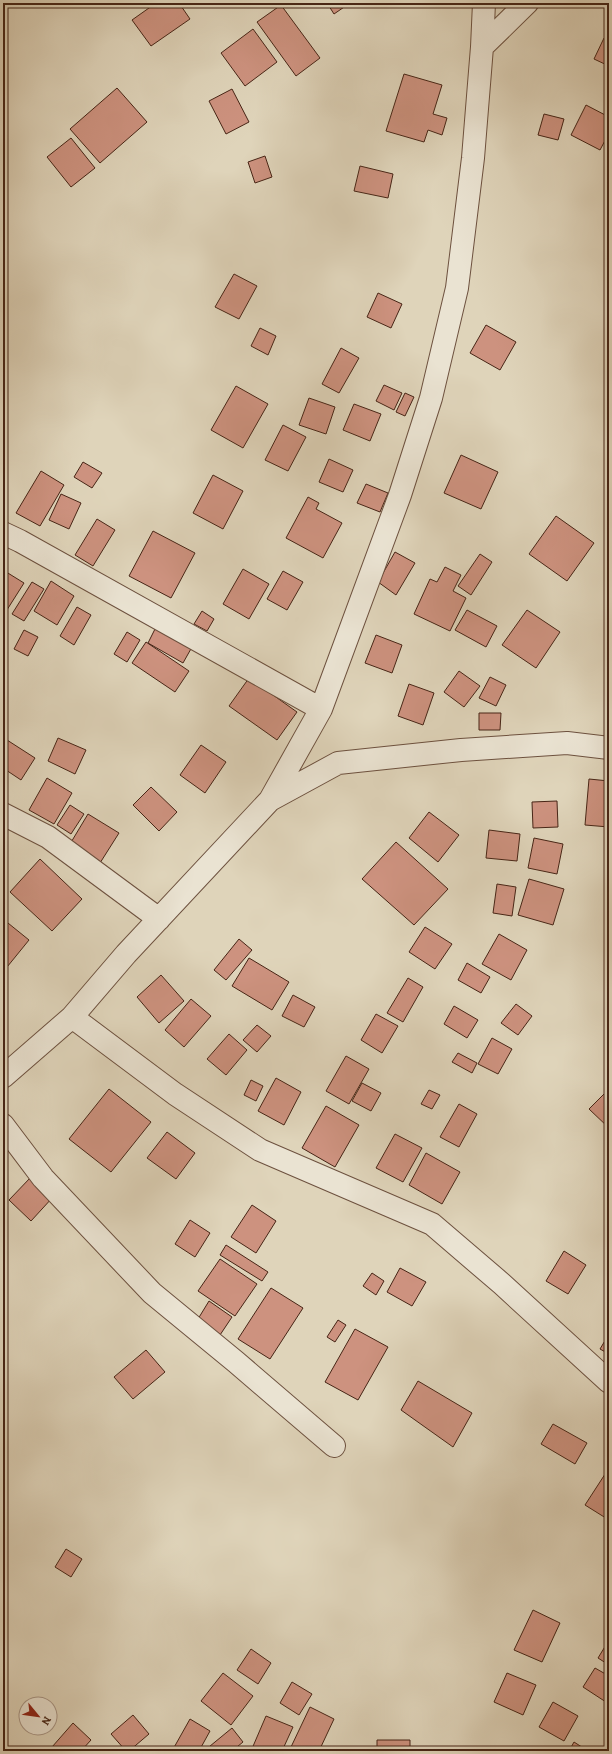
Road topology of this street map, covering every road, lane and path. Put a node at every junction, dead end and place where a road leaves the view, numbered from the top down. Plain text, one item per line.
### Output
1 (484, 3) edge
2 (527, 3) edge
3 (482, 47) junction
4 (3, 533) edge
5 (321, 709) junction
6 (609, 748) edge
7 (270, 800) junction
8 (3, 814) edge
9 (159, 919) junction
10 (72, 1017) junction
11 (3, 1077) edge
12 (3, 1125) edge
13 (609, 1382) edge
14 (334, 1446) dead end

1 - 3 street
2 - 3 street
3 - 5 street
4 - 5 street
5 - 7 street
6 - 7 street
7 - 9 street
8 - 9 street
9 - 10 street
10 - 11 street
10 - 13 street
12 - 14 street

